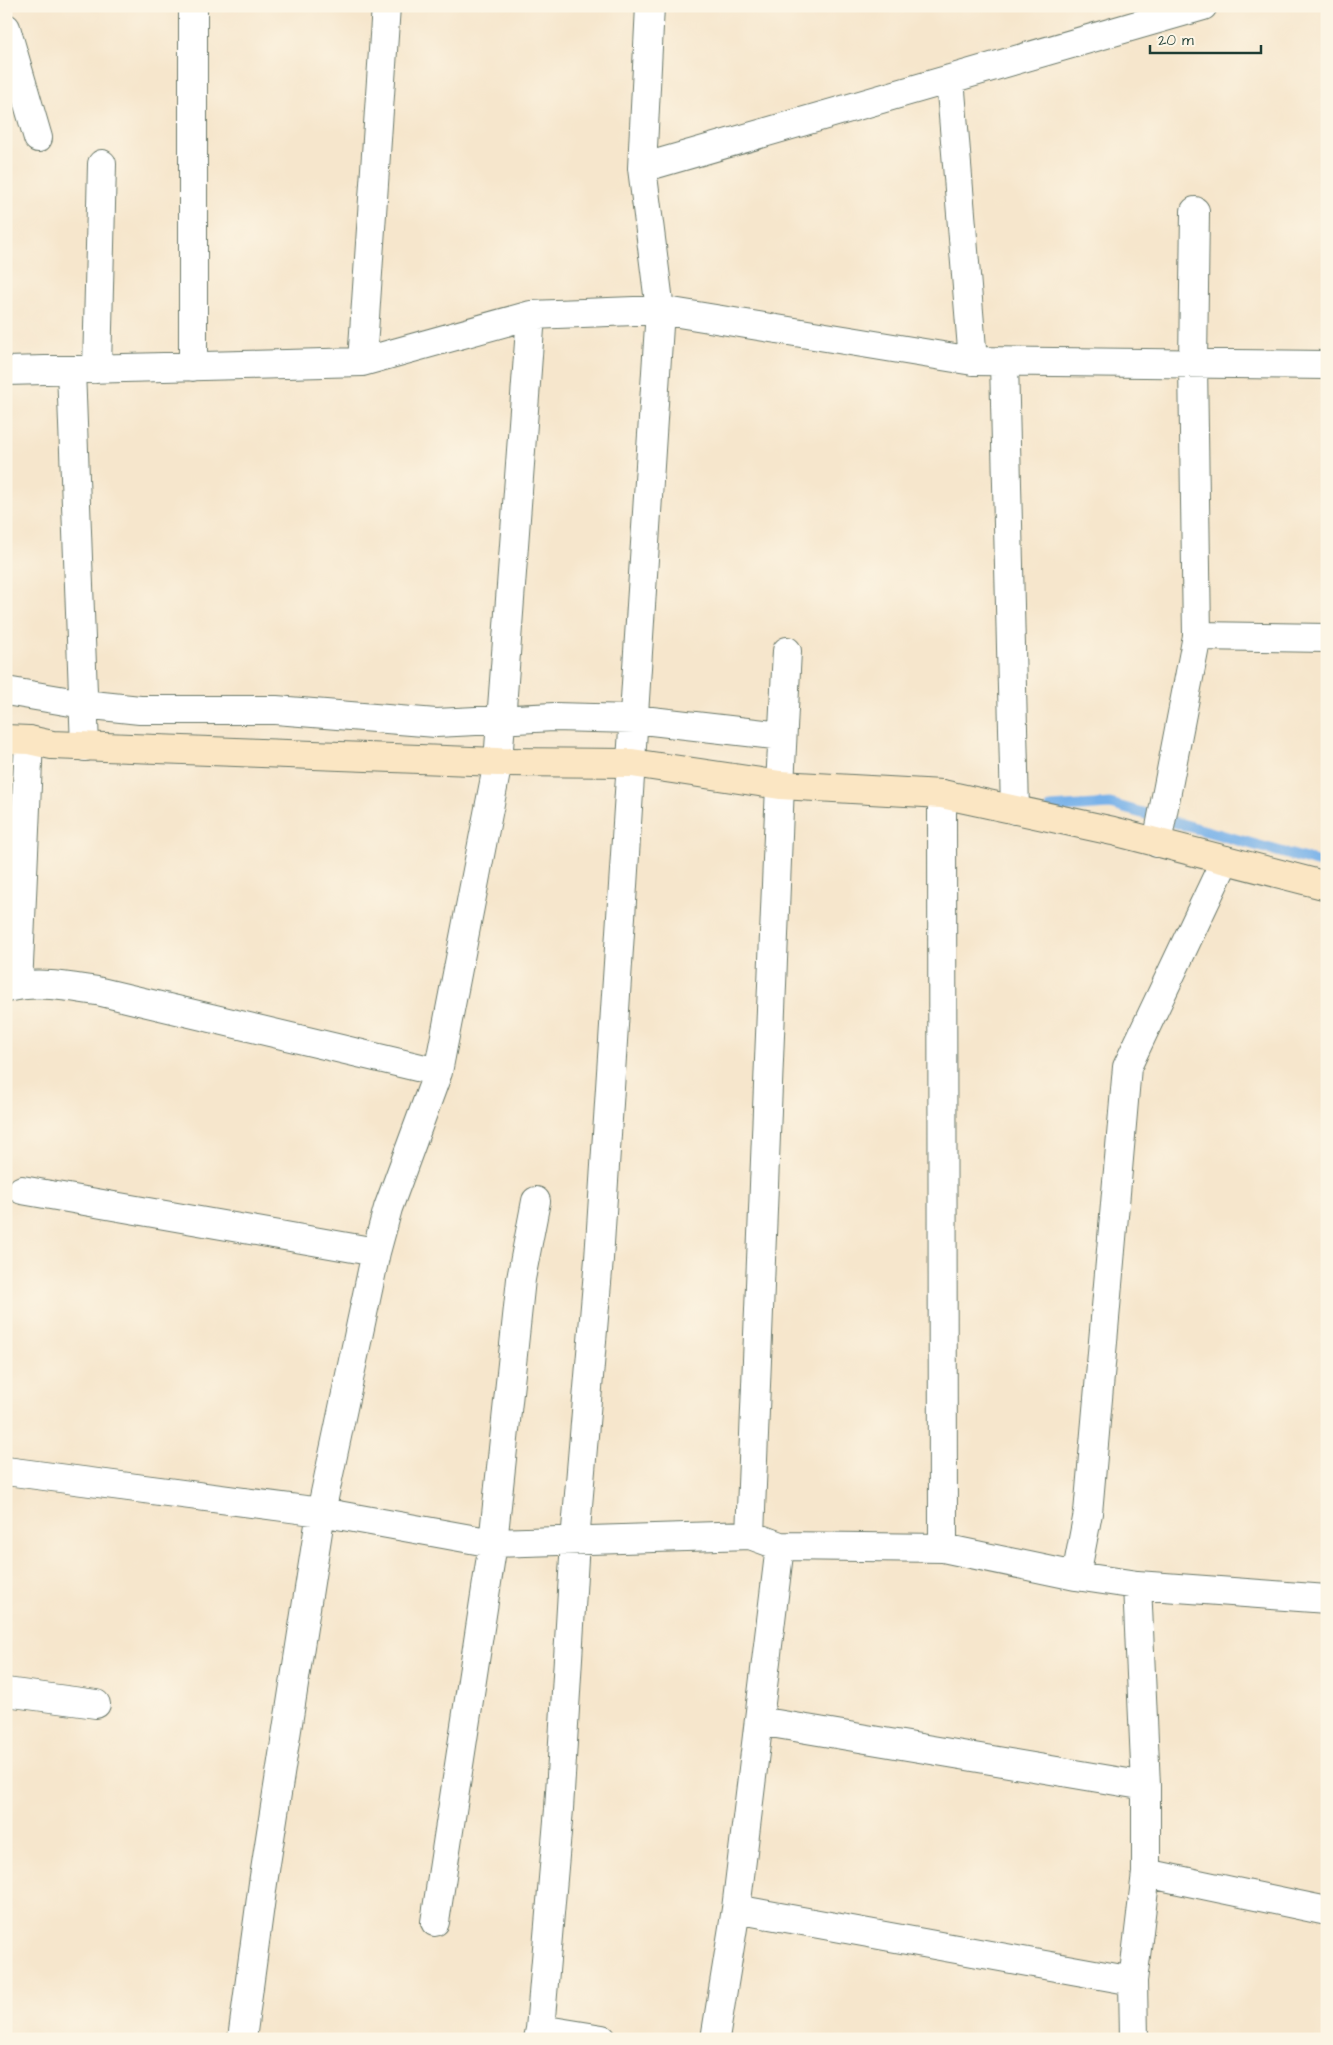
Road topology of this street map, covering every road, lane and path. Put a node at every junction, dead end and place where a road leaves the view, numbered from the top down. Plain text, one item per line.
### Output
1 (193, 6) edge
2 (386, 6) edge
3 (650, 6) edge
4 (1204, 6) edge
5 (6, 28) edge
6 (950, 79) junction
7 (38, 138) dead end
8 (102, 164) dead end
9 (642, 168) junction
10 (1195, 211) dead end
11 (660, 310) junction
12 (531, 314) junction
13 (974, 361) junction
14 (362, 362) junction
15 (1004, 362) junction
16 (1193, 364) junction
17 (1327, 365) edge
18 (193, 367) junction
19 (84, 369) junction
20 (6, 371) edge
21 (1197, 636) junction
22 (1327, 638) edge
23 (787, 651) dead end
24 (6, 691) edge
25 (83, 704) junction
26 (634, 719) junction
27 (501, 720) junction
28 (782, 736) junction
29 (18, 740) edge
30 (85, 746) junction
31 (498, 762) junction
32 (632, 762) junction
33 (780, 785) junction
34 (942, 794) junction
35 (1015, 810) junction
36 (1158, 843) junction
37 (1225, 860) junction
38 (1327, 886) edge
39 (12, 987) edge
40 (438, 1072) junction
41 (22, 1190) dead end
42 (536, 1201) dead end
43 (376, 1252) junction
44 (6, 1471) edge
45 (321, 1512) junction
46 (750, 1535) junction
47 (575, 1541) junction
48 (493, 1543) junction
49 (780, 1546) junction
50 (943, 1548) junction
51 (1076, 1576) junction
52 (1137, 1585) junction
53 (1327, 1599) edge
54 (6, 1692) edge
55 (96, 1704) dead end
56 (759, 1721) junction
57 (1146, 1786) junction
58 (1146, 1873) junction
59 (736, 1909) junction
60 (1327, 1911) edge
61 (434, 1922) dead end
62 (1133, 1981) junction
63 (539, 2034) edge
64 (242, 2039) edge
65 (602, 2039) edge
66 (715, 2039) edge
67 (1134, 2039) edge

1 - 18 street
2 - 14 street
3 - 9 street
4 - 6 street
5 - 7 street
6 - 9 street
6 - 13 street
8 - 19 street
9 - 11 street
10 - 16 street
11 - 12 street
11 - 13 street
11 - 26 street
12 - 14 street
12 - 27 street
13 - 15 street
14 - 18 street
15 - 16 street
15 - 35 street
16 - 17 street
16 - 21 street
18 - 19 street
19 - 20 street
19 - 25 street
21 - 22 street
21 - 36 street
23 - 28 street
24 - 25 street
25 - 27 street
25 - 30 street
26 - 27 street
26 - 28 street
26 - 32 street
27 - 31 street
28 - 33 street
29 - 30 street
29 - 39 street
30 - 31 street
31 - 32 street
31 - 40 street
32 - 33 street
32 - 47 street
33 - 34 street
33 - 46 street
34 - 35 street
34 - 50 street
35 - 36 street
36 - 37 street
37 - 38 street
37 - 51 street
39 - 40 street
40 - 43 street
41 - 43 street
42 - 48 street
43 - 45 street
44 - 45 street
45 - 48 street
45 - 64 street
46 - 47 street
46 - 49 street
47 - 48 street
47 - 63 street
48 - 61 street
49 - 50 street
49 - 56 street
50 - 51 street
51 - 52 street
52 - 53 street
52 - 57 street
54 - 55 street
56 - 57 street
56 - 59 street
57 - 58 street
58 - 60 street
58 - 62 street
59 - 62 street
59 - 66 street
62 - 67 street
63 - 65 street

